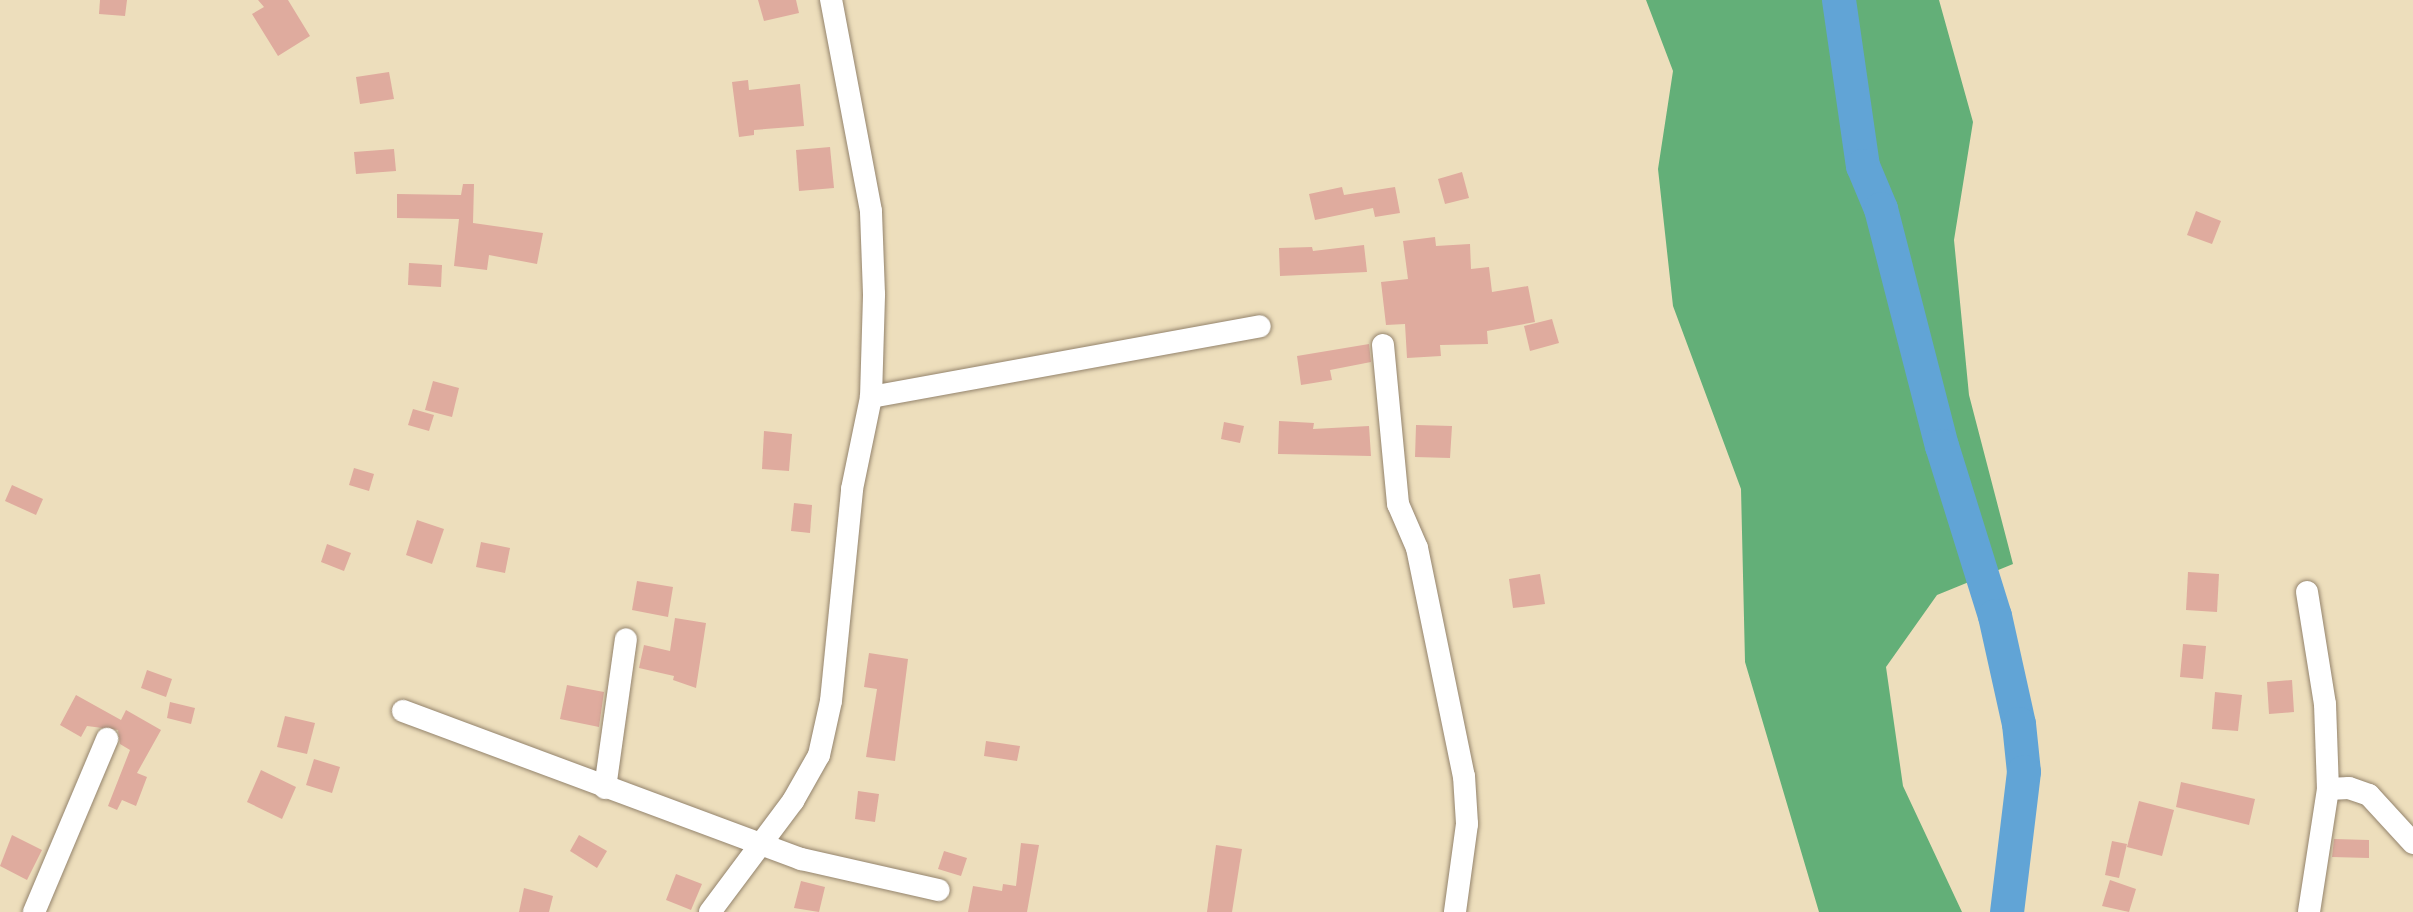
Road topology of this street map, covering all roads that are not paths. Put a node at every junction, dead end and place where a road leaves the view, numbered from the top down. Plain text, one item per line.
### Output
1 (831, 0) edge
2 (1260, 326) dead end
3 (1383, 345) dead end
4 (871, 397) junction
5 (2307, 592) dead end
6 (626, 639) dead end
7 (403, 711) dead end
8 (107, 739) dead end
9 (605, 788) junction
10 (2328, 789) junction
11 (2413, 843) edge
12 (760, 844) junction
13 (939, 890) dead end
14 (34, 912) edge
15 (710, 912) edge
16 (1455, 912) edge
17 (2309, 912) edge

1 - 4 street
2 - 4 street
3 - 16 street
4 - 12 street
5 - 10 street
6 - 9 street
7 - 9 street
8 - 14 street
9 - 12 street
10 - 11 street
10 - 17 street
12 - 13 street
12 - 15 street

